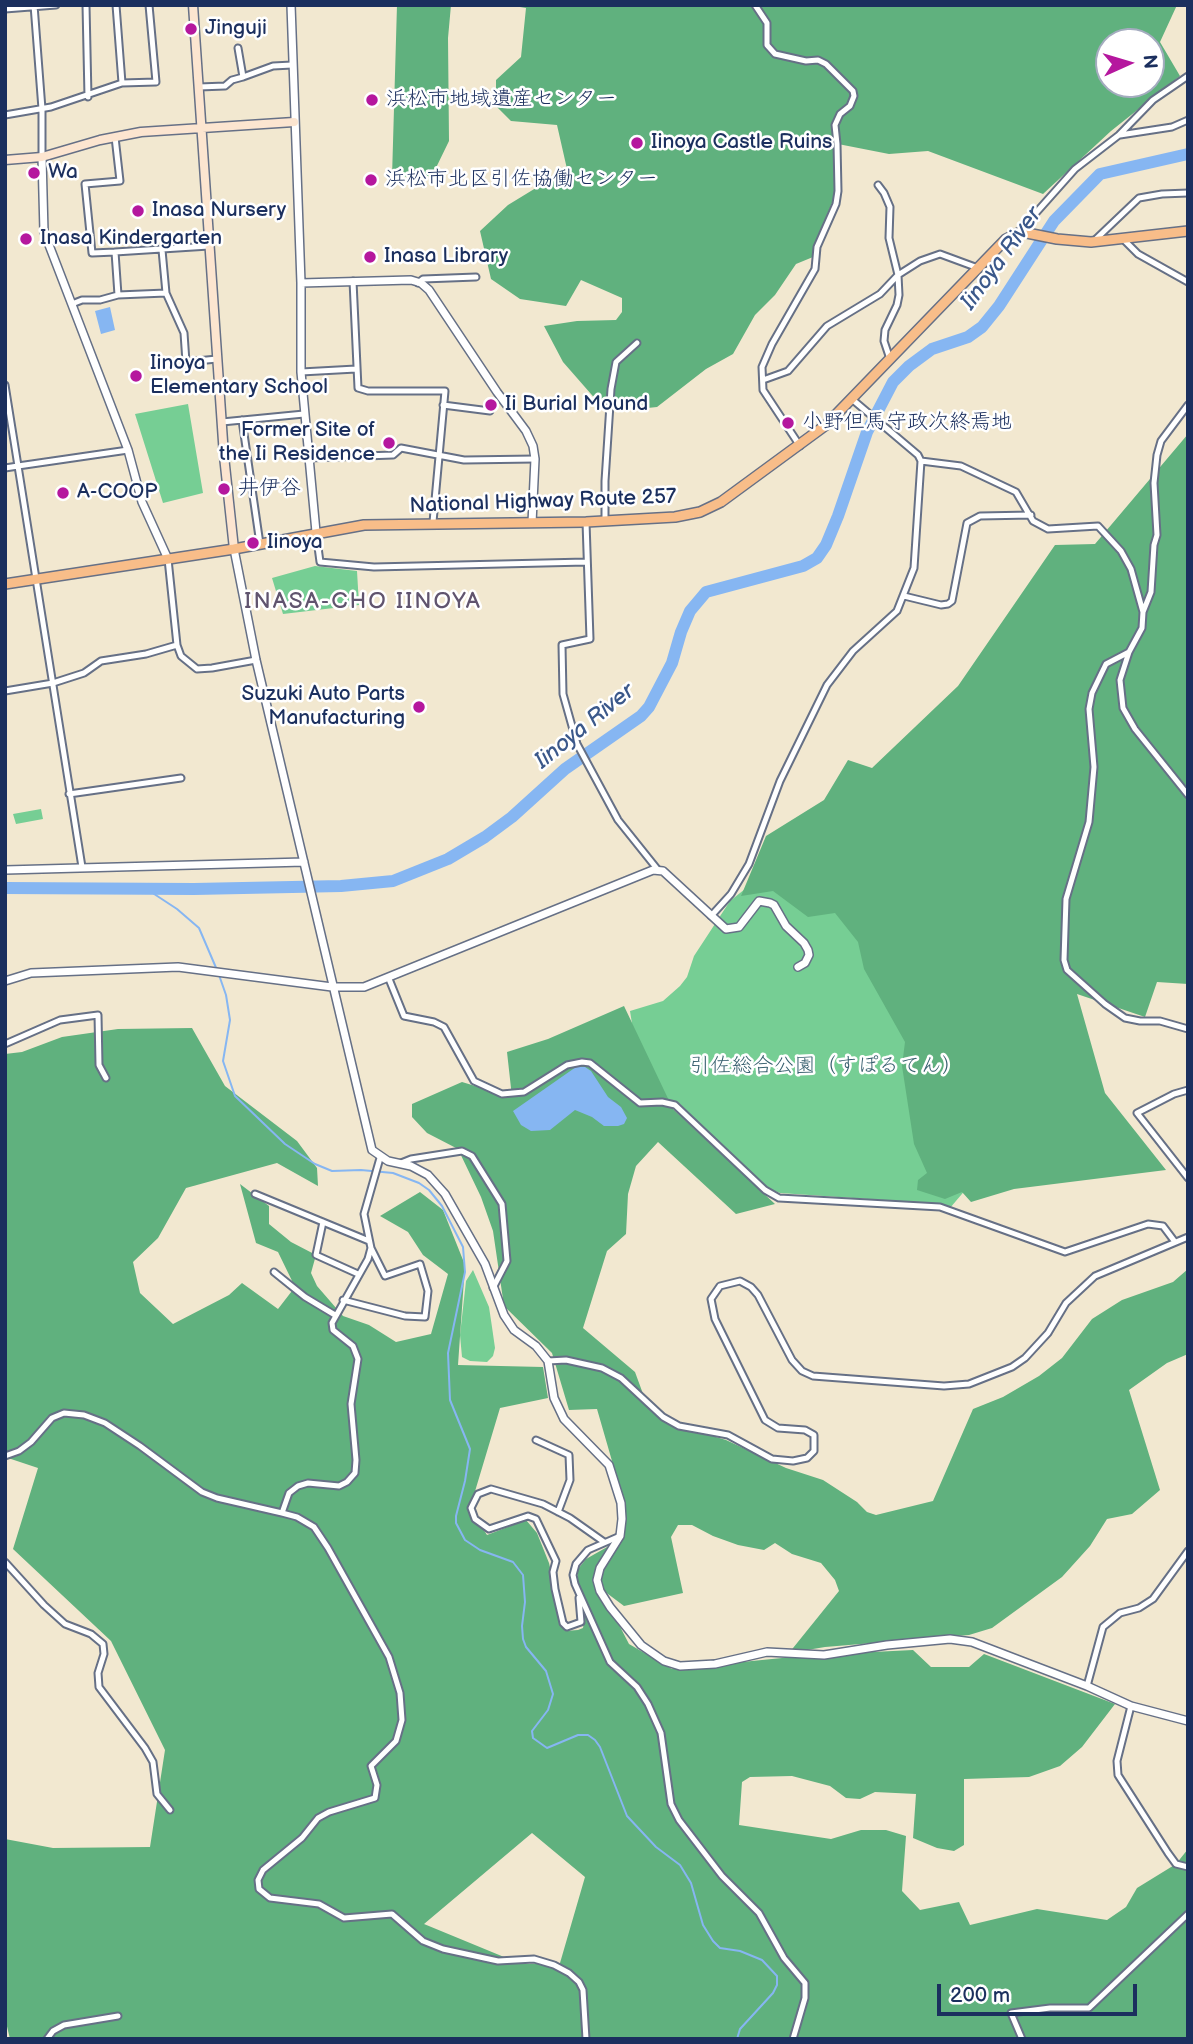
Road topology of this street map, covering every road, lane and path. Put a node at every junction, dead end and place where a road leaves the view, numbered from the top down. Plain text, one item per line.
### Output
1 (56, 5) edge
2 (86, 5) edge
3 (116, 5) edge
4 (149, 5) edge
5 (193, 5) edge
6 (291, 5) edge
7 (755, 5) edge
8 (34, 6) edge
9 (5, 9) edge
10 (238, 48) dead end
11 (292, 65) junction
12 (1188, 76) edge
13 (243, 77) junction
14 (122, 83) junction
15 (199, 87) junction
16 (88, 97) junction
17 (41, 110) junction
18 (5, 115) edge
19 (1188, 120) edge
20 (294, 122) junction
21 (201, 127) junction
22 (1119, 135) junction
23 (115, 137) junction
24 (42, 157) junction
25 (5, 160) edge
26 (878, 185) dead end
27 (1188, 193) edge
28 (1188, 231) edge
29 (1023, 233) junction
30 (1123, 239) junction
31 (1091, 242) junction
32 (209, 246) junction
33 (162, 250) junction
34 (114, 252) junction
35 (978, 268) junction
36 (898, 275) junction
37 (476, 277) dead end
38 (353, 281) junction
39 (1188, 282) edge
40 (301, 283) junction
41 (418, 283) junction
42 (166, 293) junction
43 (118, 295) junction
44 (72, 304) junction
45 (637, 343) dead end
46 (217, 359) junction
47 (890, 361) junction
48 (356, 369) junction
49 (302, 372) junction
50 (763, 380) junction
51 (5, 385) edge
52 (853, 400) junction
53 (443, 405) junction
54 (1188, 405) edge
55 (490, 411) dead end
56 (304, 414) junction
57 (242, 420) junction
58 (222, 422) junction
59 (800, 446) junction
60 (128, 450) junction
61 (438, 456) junction
62 (308, 458) junction
63 (535, 460) junction
64 (921, 461) junction
65 (19, 466) junction
66 (5, 468) edge
67 (1031, 515) junction
68 (605, 521) junction
69 (586, 522) junction
70 (433, 523) junction
71 (532, 523) junction
72 (316, 532) junction
73 (260, 544) junction
74 (234, 549) junction
75 (168, 559) junction
76 (586, 562) junction
77 (36, 580) junction
78 (5, 584) edge
79 (904, 596) junction
80 (1143, 612) junction
81 (177, 645) junction
82 (1129, 652) junction
83 (256, 660) junction
84 (53, 683) junction
85 (5, 691) edge
86 (181, 779) dead end
87 (69, 794) junction
88 (1188, 795) edge
89 (304, 862) junction
90 (82, 867) junction
91 (5, 870) edge
92 (658, 870) junction
93 (711, 916) junction
94 (798, 967) dead end
95 (389, 979) junction
96 (5, 981) edge
97 (332, 987) junction
98 (1188, 1029) edge
99 (5, 1044) edge
100 (106, 1078) dead end
101 (1188, 1090) edge
102 (380, 1160) junction
103 (398, 1164) junction
104 (1188, 1178) edge
105 (255, 1194) dead end
106 (323, 1222) junction
107 (1188, 1237) edge
108 (369, 1241) junction
109 (1175, 1242) junction
110 (371, 1248) junction
111 (274, 1272) dead end
112 (359, 1274) junction
113 (493, 1288) junction
114 (343, 1300) junction
115 (335, 1315) junction
116 (548, 1361) junction
117 (536, 1440) dead end
118 (5, 1456) edge
119 (543, 1504) junction
120 (558, 1512) junction
121 (282, 1513) junction
122 (536, 1519) junction
123 (620, 1536) junction
124 (604, 1542) junction
125 (1188, 1550) edge
126 (5, 1562) edge
127 (579, 1593) junction
128 (1087, 1686) junction
129 (1131, 1706) junction
130 (1188, 1721) edge
131 (170, 1810) dead end
132 (1188, 1867) edge
133 (1188, 1914) edge
134 (118, 2016) dead end
135 (47, 2039) edge
136 (586, 2039) edge
137 (793, 2039) edge
138 (1022, 2039) edge

1 - 8 street
2 - 16 street
3 - 14 street
4 - 14 street
5 - 15 main road
6 - 11 street
7 - 50 street
8 - 9 street
8 - 17 street
10 - 13 street
11 - 13 street
11 - 20 street
12 - 22 street
13 - 15 street
14 - 16 street
15 - 21 main road
16 - 17 street
17 - 18 street
17 - 24 street
19 - 22 street
20 - 21 main road
20 - 40 street
21 - 23 main road
21 - 32 main road
22 - 29 street
23 - 24 main road
23 - 34 street
24 - 25 main road
24 - 44 street
26 - 36 street
27 - 31 street
28 - 30 highway
29 - 31 highway
29 - 35 highway, National Highway Route 257
30 - 31 highway
30 - 39 street
32 - 33 street
32 - 46 main road
33 - 34 street
33 - 42 street
34 - 43 street
35 - 36 street
35 - 47 highway, National Highway Route 257
36 - 47 street
36 - 50 street
37 - 41 street
38 - 40 street
38 - 41 street
38 - 48 street
40 - 49 street
41 - 63 street
42 - 43 street
42 - 46 street
43 - 44 street
44 - 60 street
45 - 68 street
46 - 58 main road
47 - 52 highway, National Highway Route 257
48 - 49 street
48 - 53 street
49 - 56 street
50 - 59 street
51 - 65 street
52 - 59 highway, National Highway Route 257
52 - 64 street
53 - 55 street
53 - 61 street
54 - 80 street
56 - 57 street
56 - 62 street
57 - 58 street
57 - 73 street
58 - 74 main road
59 - 68 highway, National Highway Route 257
60 - 65 street
60 - 75 street
61 - 62 street
61 - 63 street
61 - 70 street
62 - 72 street
63 - 71 street
64 - 67 street
64 - 79 street
65 - 66 street
65 - 77 street
67 - 79 street
67 - 80 street
68 - 69 highway, National Highway Route 257
69 - 71 highway, National Highway Route 257
69 - 76 street
70 - 71 highway, National Highway Route 257
70 - 72 highway, National Highway Route 257
72 - 73 highway, National Highway Route 257
72 - 76 street
73 - 74 highway, National Highway Route 257
74 - 75 highway, National Highway Route 257
74 - 83 street
75 - 77 highway, National Highway Route 257
75 - 81 street
76 - 92 street
77 - 78 highway, National Highway Route 257
77 - 84 street
79 - 93 street
80 - 82 street
81 - 83 street
81 - 84 street
82 - 88 street
82 - 98 street
83 - 89 street
84 - 85 street
84 - 87 street
86 - 87 street
87 - 90 street
89 - 90 street
89 - 97 street
90 - 91 street
92 - 93 street
92 - 95 street
93 - 94 street
95 - 97 street
95 - 109 street
96 - 97 street
97 - 102 street
99 - 100 street
101 - 104 street
102 - 103 street
102 - 108 street
103 - 113 street
103 - 113 street
105 - 106 street
106 - 108 street
106 - 112 street
107 - 109 street
108 - 110 street
109 - 116 street
110 - 112 street
110 - 114 street
111 - 115 street
112 - 114 street
113 - 116 street
114 - 115 street
115 - 121 street
116 - 123 street
117 - 120 street
118 - 121 street
119 - 120 street
119 - 122 street
119 - 122 street
120 - 124 street
121 - 136 street
122 - 127 street
123 - 124 street
123 - 128 street
124 - 127 street
125 - 128 street
126 - 131 street
127 - 137 street
128 - 129 street
129 - 130 street
129 - 132 street
133 - 138 street
134 - 135 street

